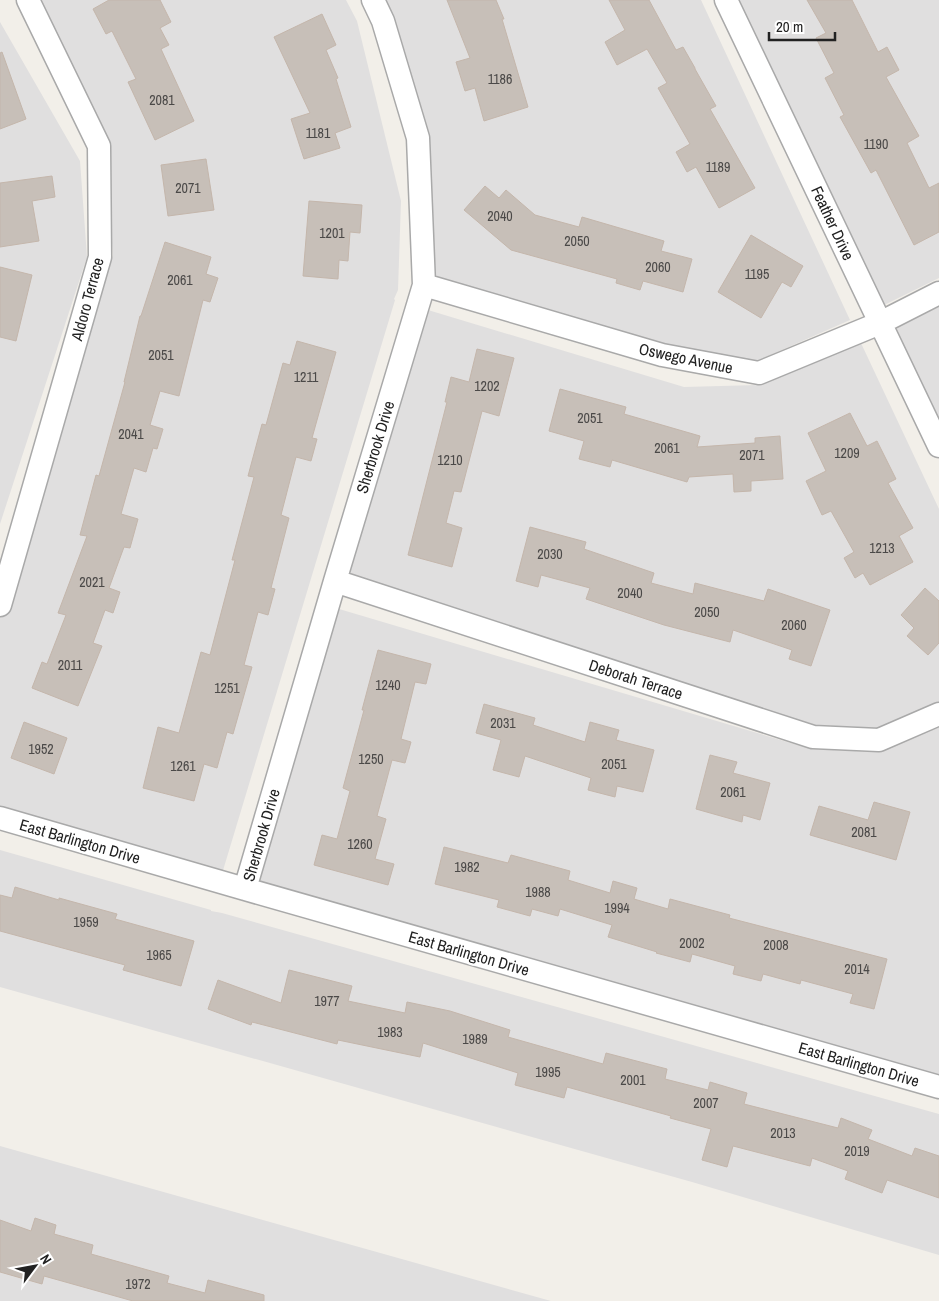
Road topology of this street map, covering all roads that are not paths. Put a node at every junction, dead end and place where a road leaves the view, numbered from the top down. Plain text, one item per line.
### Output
1 (28, 0) edge
2 (373, 0) edge
3 (726, 0) edge
4 (424, 285) junction
5 (939, 294) edge
6 (880, 323) junction
7 (939, 446) edge
8 (335, 581) junction
9 (0, 604) edge
10 (939, 714) edge
11 (0, 818) edge
12 (245, 889) junction
13 (939, 1086) edge

1 - 9 street, Aldoro Terrace
2 - 4 street, Sherbrook Drive
3 - 6 street, Feather Drive
4 - 6 street, Oswego Avenue
4 - 8 street, Sherbrook Drive
5 - 6 street, Oswego Avenue
6 - 7 street, Feather Drive
8 - 10 street, Deborah Terrace
8 - 12 street, Sherbrook Drive
11 - 12 street, East Barlington Drive
12 - 13 street, East Barlington Drive

